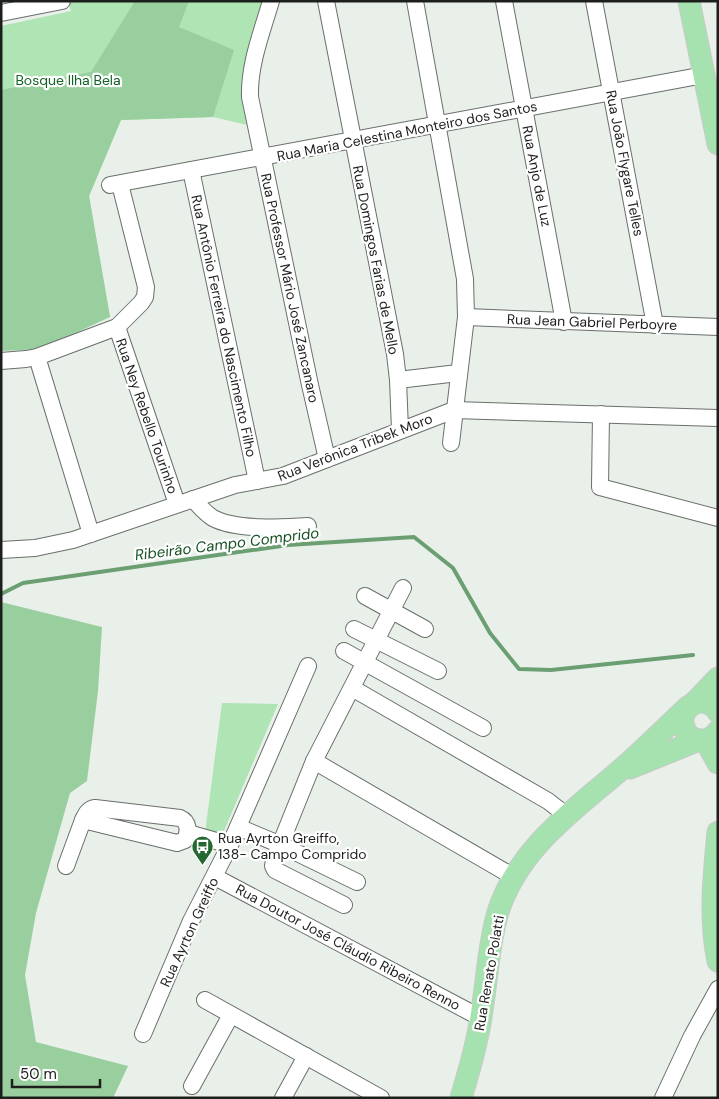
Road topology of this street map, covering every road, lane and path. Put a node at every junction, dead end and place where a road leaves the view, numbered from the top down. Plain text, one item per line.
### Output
1 (62, 1) edge
2 (271, 1) edge
3 (326, 1) edge
4 (415, 1) edge
5 (504, 1) edge
6 (594, 1) edge
7 (689, 1) edge
8 (1, 13) edge
9 (704, 75) junction
10 (611, 93) junction
11 (524, 109) junction
12 (438, 125) junction
13 (353, 141) junction
14 (718, 144) edge
15 (262, 157) junction
16 (191, 170) junction
17 (466, 317) junction
18 (564, 322) junction
19 (655, 325) junction
20 (117, 327) junction
21 (718, 327) edge
22 (38, 357) junction
23 (1, 361) edge
24 (458, 373) junction
25 (398, 380) junction
26 (454, 410) junction
27 (601, 414) junction
28 (718, 418) edge
29 (400, 430) junction
30 (451, 442) dead end
31 (327, 459) junction
32 (257, 481) junction
33 (185, 502) junction
34 (718, 518) edge
35 (308, 526) dead end
36 (91, 534) junction
37 (1, 550) edge
38 (403, 588) dead end
39 (364, 596) dead end
40 (392, 610) junction
41 (354, 629) dead end
42 (425, 629) dead end
43 (377, 640) junction
44 (344, 651) dead end
45 (365, 662) junction
46 (308, 666) dead end
47 (438, 671) dead end
48 (718, 678) edge
49 (352, 688) junction
50 (692, 705) junction
51 (718, 712) edge
52 (483, 728) dead end
53 (707, 737) edge
54 (314, 761) junction
55 (718, 762) edge
56 (618, 772) junction
57 (566, 815) junction
58 (83, 820) junction
59 (238, 827) junction
60 (188, 833) junction
61 (717, 839) edge
62 (230, 845) junction
63 (280, 845) junction
64 (66, 866) dead end
65 (215, 877) junction
66 (514, 877) junction
67 (357, 882) dead end
68 (344, 905) dead end
69 (718, 961) edge
70 (718, 989) edge
71 (204, 1000) dead end
72 (232, 1015) junction
73 (481, 1018) junction
74 (143, 1034) dead end
75 (306, 1056) junction
76 (192, 1086) dead end
77 (283, 1098) edge
78 (381, 1098) edge
79 (461, 1098) edge
80 (662, 1098) edge

1 - 8 street
2 - 15 street, Rua Professor Mário José Zancanaro
3 - 13 street, Rua Domingos Farias de Mello
4 - 12 street
5 - 11 street, Rua Anjo de Luz
6 - 10 street, Rua João Flygare Telles
7 - 9 main road
9 - 10 street, Rua Maria Celestina Monteiro dos Santos
9 - 14 main road
10 - 11 street, Rua Maria Celestina Monteiro dos Santos
10 - 19 street, Rua João Flygare Telles
11 - 12 street, Rua Maria Celestina Monteiro dos Santos
11 - 18 street, Rua Anjo de Luz
12 - 13 street, Rua Maria Celestina Monteiro dos Santos
12 - 17 street
13 - 15 street, Rua Maria Celestina Monteiro dos Santos
13 - 25 street, Rua Domingos Farias de Mello
15 - 16 street, Rua Maria Celestina Monteiro dos Santos
15 - 31 street, Rua Professor Mário José Zancanaro
16 - 20 street, Rua Maria Celestina Monteiro dos Santos
16 - 32 street, Rua Antônio Ferreira do Nascimento Filho
17 - 18 street, Rua Jean Gabriel Perboyre
17 - 24 street
18 - 19 street, Rua Jean Gabriel Perboyre
19 - 21 street, Rua Jean Gabriel Perboyre
20 - 22 street
20 - 33 street, Rua Ney Rebello Tourinho
22 - 23 street
22 - 36 street
24 - 25 street
24 - 26 street
25 - 29 street, Rua Domingos Farias de Mello
26 - 27 street, Rua Verônica Tribek Moro
26 - 29 street, Rua Verônica Tribek Moro
26 - 30 street
27 - 28 street, Rua Verônica Tribek Moro
27 - 34 street
29 - 31 street, Rua Verônica Tribek Moro
31 - 32 street, Rua Verônica Tribek Moro
32 - 33 street, Rua Verônica Tribek Moro
33 - 35 street
33 - 36 street, Rua Verônica Tribek Moro
36 - 37 street, Rua Verônica Tribek Moro
38 - 40 street
39 - 40 street
40 - 42 street
40 - 43 street
41 - 43 street
43 - 45 street
43 - 47 street
44 - 45 street
45 - 49 street
45 - 52 street
46 - 59 street, Rua Ayrton Greiffo
48 - 50 main road, Rua Renato Polatti
49 - 54 street
49 - 57 street
50 - 51 main road
50 - 53 main road
50 - 56 main road, Rua Renato Polatti
53 - 55 main road
53 - 56 main road, Rua Renato Polatti
54 - 63 street
54 - 66 street
56 - 57 main road, Rua Renato Polatti
57 - 66 main road, Rua Renato Polatti
58 - 60 street
58 - 60 street
58 - 64 street
59 - 62 street, Rua Ayrton Greiffo
59 - 63 street
60 - 62 street
61 - 69 main road
62 - 65 street, Rua Ayrton Greiffo
63 - 67 street
63 - 68 street
65 - 73 street, Rua Doutor José Cláudio Ribeiro Renno
65 - 74 street, Rua Ayrton Greiffo
66 - 73 main road, Rua Renato Polatti
70 - 80 street
71 - 72 street
72 - 75 street
72 - 76 street
73 - 79 main road, Rua Renato Polatti
75 - 77 street
75 - 78 street

